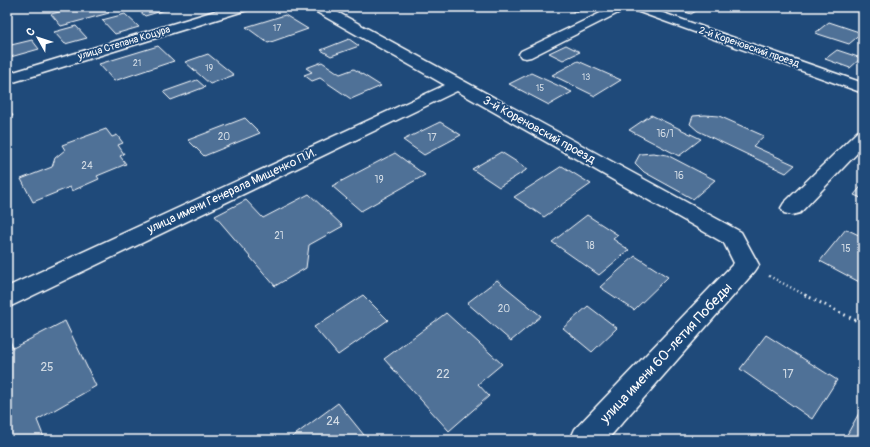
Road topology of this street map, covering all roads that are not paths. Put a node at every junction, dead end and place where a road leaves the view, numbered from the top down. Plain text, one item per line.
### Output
1 (242, 7) edge
2 (318, 7) edge
3 (623, 7) edge
4 (634, 7) edge
5 (526, 54) dead end
6 (7, 79) edge
7 (457, 85) junction
8 (863, 88) edge
9 (863, 136) edge
10 (792, 208) dead end
11 (747, 265) joint
12 (7, 298) edge
13 (586, 440) edge

1 - 6 street, улица Степана Коцура
2 - 7 street, 3-й Кореновский проезд
3 - 5 street
4 - 8 street, 2-й Кореновский проезд
7 - 11 street, 3-й Кореновский проезд
7 - 12 street, улица имени Генерала Мищенко П.И.
9 - 10 street
11 - 13 street, улица имени 60-летия Победы

